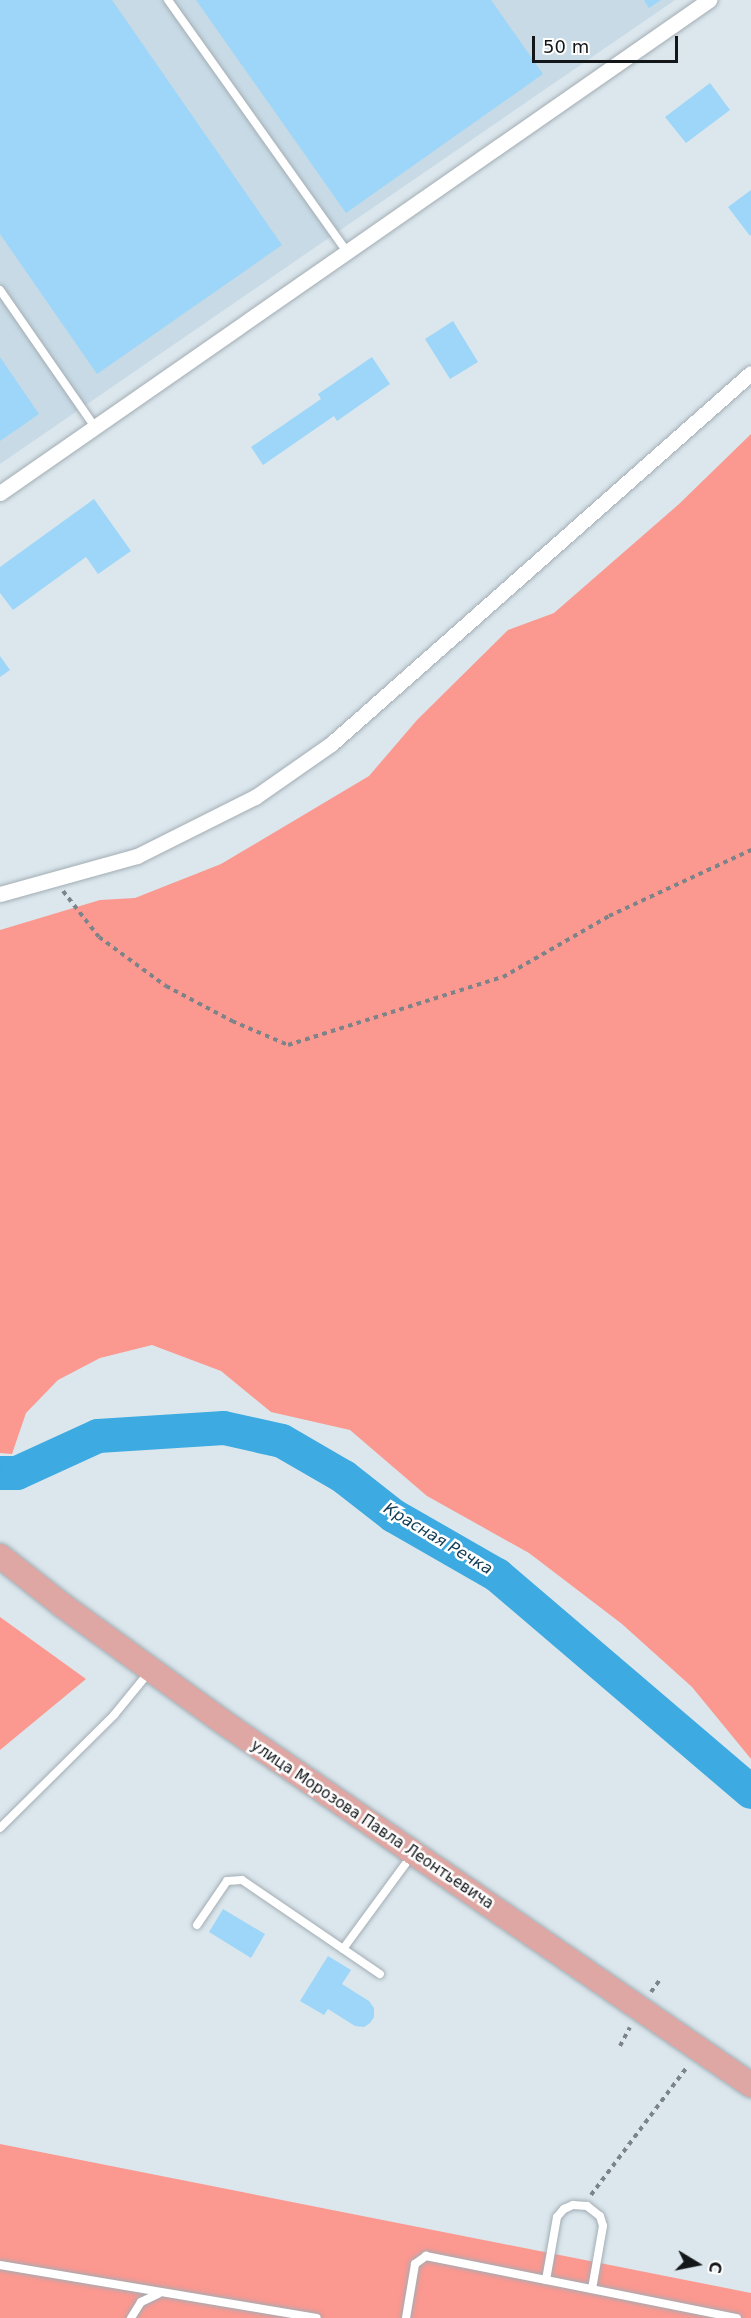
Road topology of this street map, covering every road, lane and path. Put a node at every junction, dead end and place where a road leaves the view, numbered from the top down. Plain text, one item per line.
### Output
1 (168, 0) edge
2 (709, 0) edge
3 (347, 252) junction
4 (0, 290) edge
5 (751, 373) edge
6 (95, 427) junction
7 (0, 493) edge
8 (751, 850) edge
9 (53, 879) junction
10 (0, 894) edge
11 (0, 1556) edge
12 (151, 1670) junction
13 (0, 1828) edge
14 (412, 1854) junction
15 (197, 1925) dead end
16 (344, 1949) junction
17 (381, 1974) dead end
18 (700, 2050) junction
19 (751, 2085) edge
20 (580, 2205) junction
21 (0, 2265) edge
22 (546, 2280) junction
23 (592, 2289) junction
24 (158, 2294) junction
25 (131, 2318) edge
26 (316, 2318) edge
27 (406, 2318) edge
28 (733, 2318) edge

1 - 3 lane
2 - 3 street
3 - 6 street
4 - 6 lane
5 - 9 street
6 - 7 street
8 - 9 path
9 - 10 street
11 - 12 main road, улица Морозова Павла Леонтьевича
12 - 13 lane
12 - 14 main road, улица Морозова Павла Леонтьевича
14 - 16 lane
14 - 18 main road, улица Морозова Павла Леонтьевича
15 - 16 lane
16 - 17 lane
18 - 19 main road, улица Морозова Павла Леонтьевича
18 - 20 path
20 - 22 lane
20 - 23 lane
21 - 24 lane
22 - 23 lane
22 - 27 lane
23 - 28 lane
24 - 25 lane
24 - 26 lane

